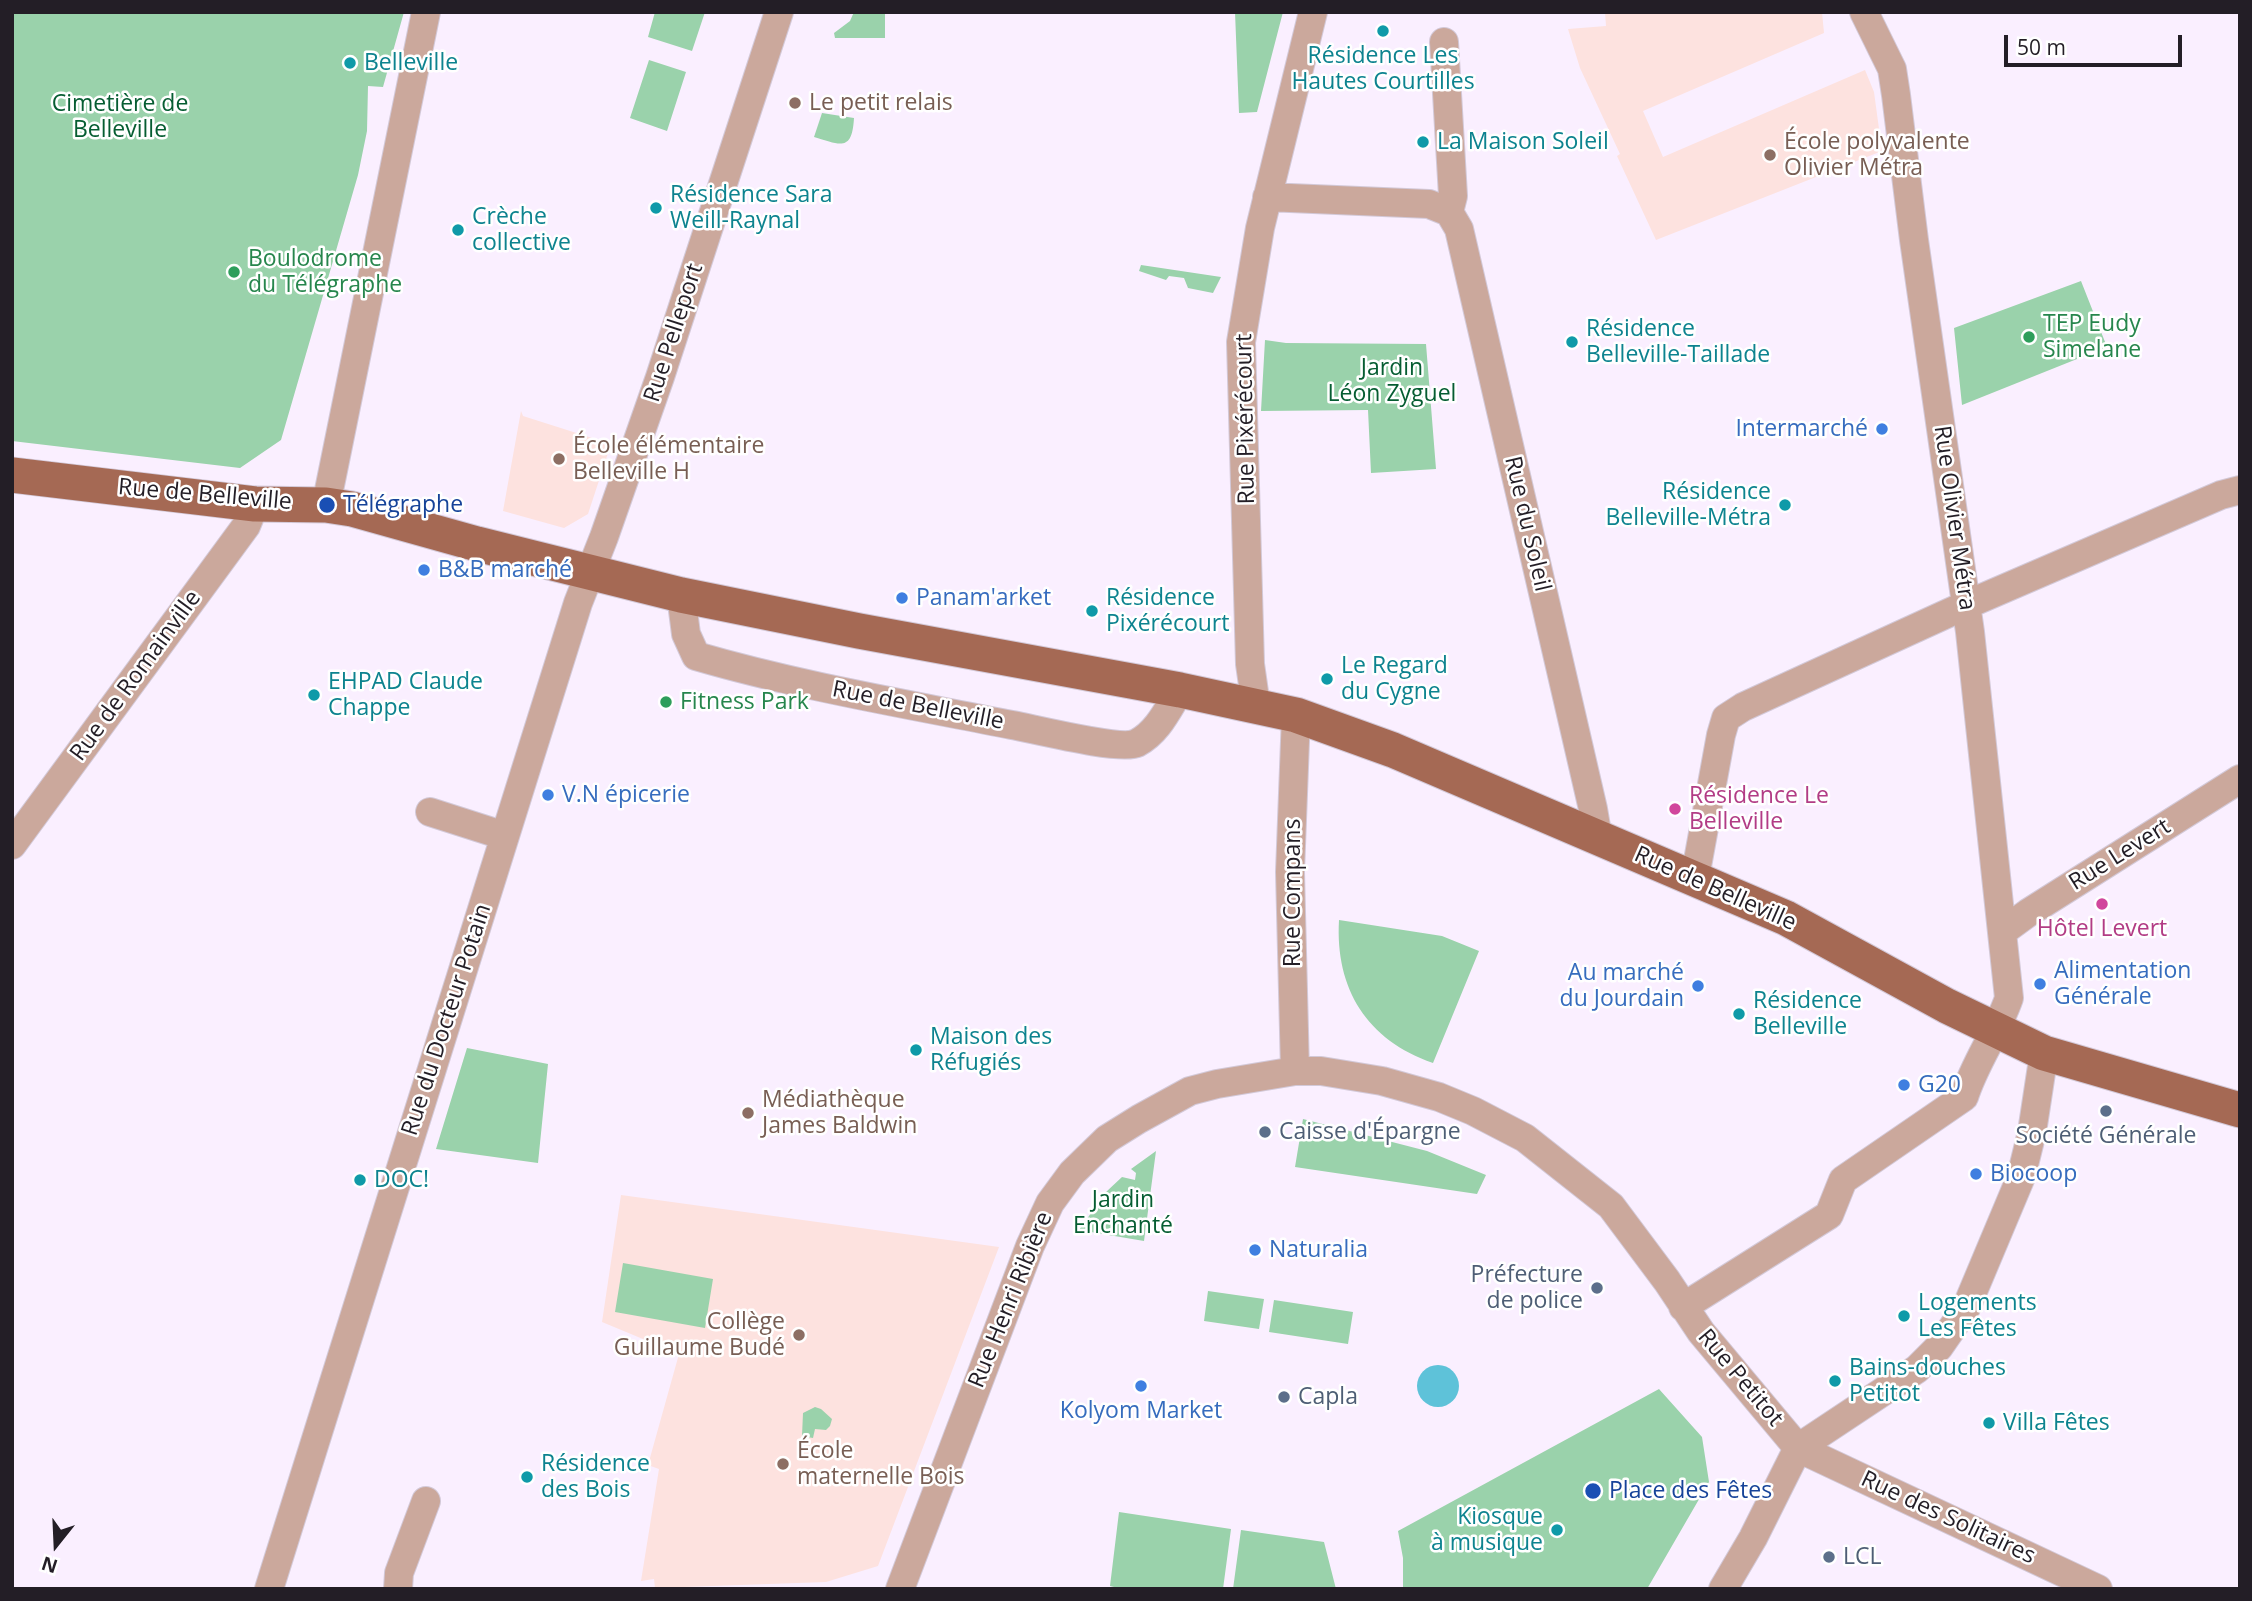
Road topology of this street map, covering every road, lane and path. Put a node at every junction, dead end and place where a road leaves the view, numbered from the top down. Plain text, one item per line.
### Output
1 (426, 12) edge
2 (779, 12) edge
3 (1313, 12) edge
4 (1864, 12) edge
5 (1444, 42) dead end
6 (1267, 197) junction
7 (1449, 212) junction
8 (12, 475) edge
9 (2240, 491) edge
10 (255, 504) junction
11 (326, 505) junction
12 (590, 573) junction
13 (681, 594) junction
14 (1966, 605) junction
15 (1180, 690) junction
16 (1256, 706) junction
17 (1296, 715) junction
18 (2240, 779) edge
19 (430, 812) dead end
20 (505, 836) junction
21 (1598, 838) junction
22 (12, 845) edge
23 (1695, 877) junction
24 (2002, 932) junction
25 (1997, 1030) junction
26 (2044, 1053) junction
27 (1295, 1071) junction
28 (2240, 1110) edge
29 (1683, 1307) junction
30 (1798, 1448) junction
31 (426, 1501) dead end
32 (269, 1589) edge
33 (398, 1589) edge
34 (900, 1589) edge
35 (1723, 1589) edge
36 (2098, 1589) edge

1 - 11 street
2 - 12 street, Rue Pelleport
3 - 6 street, Rue Pixérécourt
4 - 14 street, Rue Olivier Métra
5 - 7 street, Rue du Soleil
6 - 7 street
6 - 16 street, Rue Pixérécourt
7 - 21 street, Rue du Soleil
8 - 10 main road, Rue de Belleville
9 - 14 street
10 - 11 main road, Rue de Belleville
10 - 22 street, Rue de Romainville
11 - 12 main road, Rue de Belleville
12 - 13 main road, Rue de Belleville
12 - 20 street, Rue du Docteur Potain
13 - 15 main road, Rue de Belleville
13 - 15 street, Rue de Belleville
14 - 23 street
14 - 24 street, Rue Olivier Métra
15 - 16 main road, Rue de Belleville
16 - 17 main road, Rue de Belleville
17 - 21 main road, Rue de Belleville
17 - 27 street, Rue Compans
18 - 24 street, Rue Levert
19 - 20 street
20 - 32 street, Rue du Docteur Potain
21 - 23 main road, Rue de Belleville
23 - 25 main road, Rue de Belleville
24 - 25 street, Rue Olivier Métra
25 - 26 main road, Rue de Belleville
25 - 29 street, Rue Olivier Métra
26 - 28 main road, Rue de Belleville
26 - 30 street
27 - 29 street, Rue Henri Ribière
27 - 34 street, Rue Henri Ribière
29 - 30 street, Rue Petitot
30 - 35 street
30 - 36 street, Rue des Solitaires
31 - 33 street

